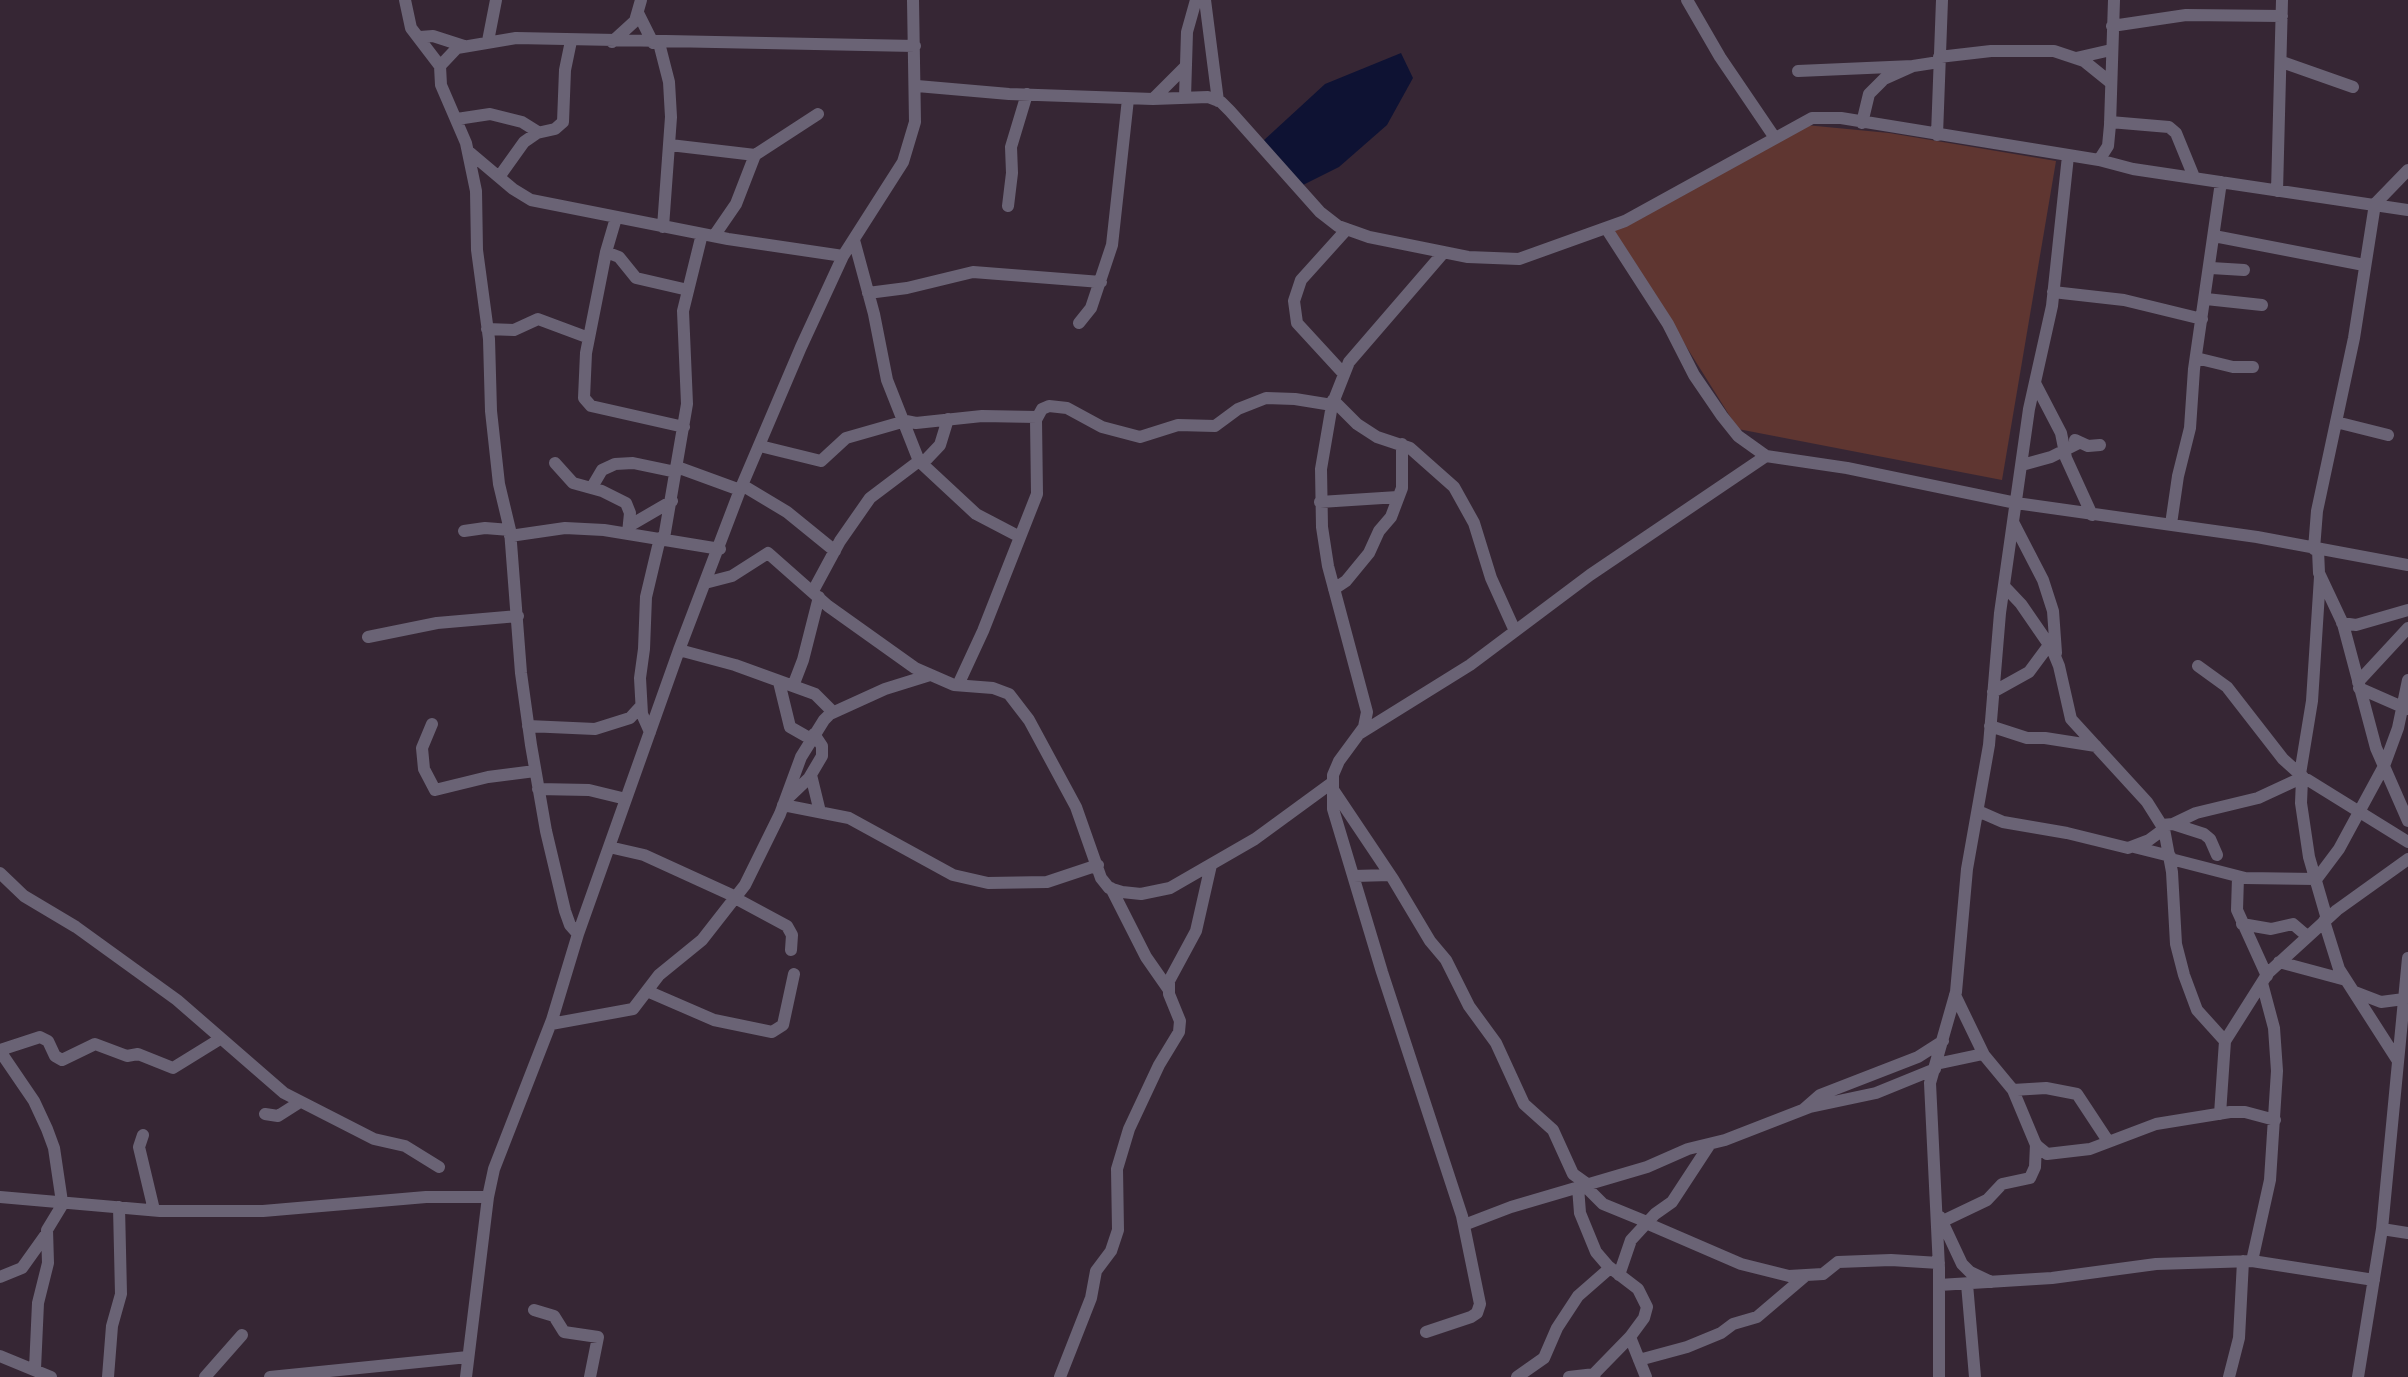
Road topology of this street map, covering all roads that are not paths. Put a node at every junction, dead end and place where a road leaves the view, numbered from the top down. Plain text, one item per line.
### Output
1 (405, 0) edge
2 (496, 0) edge
3 (641, 0) edge
4 (913, 0) edge
5 (1196, 0) edge
6 (1205, 0) edge
7 (1687, 0) edge
8 (1942, 0) edge
9 (2114, 0) edge
10 (2283, 0) edge
11 (638, 13) junction
12 (2283, 16) junction
13 (2112, 26) junction
14 (420, 37) junction
15 (488, 41) junction
16 (571, 41) junction
17 (612, 42) junction
18 (656, 43) junction
19 (464, 46) junction
20 (915, 46) junction
21 (2111, 50) junction
22 (2076, 58) junction
23 (1939, 60) junction
24 (2282, 62) junction
25 (440, 66) junction
26 (1913, 66) junction
27 (1185, 67) junction
28 (1798, 71) dead end
29 (2110, 82) junction
30 (917, 86) junction
31 (2353, 87) dead end
32 (1027, 94) junction
33 (1185, 97) junction
34 (1128, 99) junction
35 (1153, 99) junction
36 (1218, 100) junction
37 (818, 114) dead end
38 (457, 119) junction
39 (2110, 122) junction
40 (1863, 123) junction
41 (538, 132) junction
42 (1937, 135) junction
43 (1775, 138) junction
44 (670, 145) junction
45 (468, 151) junction
46 (755, 155) junction
47 (2068, 156) junction
48 (2099, 160) junction
49 (2408, 170) edge
50 (499, 177) junction
51 (2194, 177) junction
52 (2221, 182) junction
53 (2277, 191) junction
54 (2375, 204) junction
55 (1008, 206) dead end
56 (2408, 210) edge
57 (616, 218) junction
58 (663, 227) junction
59 (1606, 228) junction
60 (1347, 229) junction
61 (708, 235) junction
62 (2214, 236) junction
63 (854, 240) junction
64 (606, 252) junction
65 (1444, 252) junction
66 (843, 256) junction
67 (2364, 265) junction
68 (2211, 268) junction
69 (2245, 270) dead end
70 (1101, 282) junction
71 (688, 290) junction
72 (2053, 292) junction
73 (868, 293) junction
74 (2206, 299) junction
75 (2262, 305) dead end
76 (2202, 319) junction
77 (1079, 323) dead end
78 (487, 329) junction
79 (589, 338) junction
80 (2196, 358) junction
81 (2253, 367) dead end
82 (1343, 373) junction
83 (2035, 383) junction
84 (1332, 403) junction
85 (1037, 417) junction
86 (948, 419) junction
87 (902, 421) junction
88 (2336, 422) junction
89 (684, 427) junction
90 (2060, 431) junction
91 (2388, 435) dead end
92 (2079, 443) junction
93 (1402, 444) junction
94 (2100, 445) dead end
95 (760, 446) junction
96 (2064, 452) junction
97 (1766, 456) junction
98 (555, 463) dead end
99 (920, 463) junction
100 (2022, 465) junction
101 (677, 469) junction
102 (592, 487) junction
103 (741, 488) junction
104 (1398, 497) junction
105 (672, 501) junction
106 (1320, 502) junction
107 (2016, 503) junction
108 (629, 506) junction
109 (649, 516) junction
110 (2092, 516) junction
111 (2013, 522) junction
112 (2171, 523) junction
113 (629, 530) junction
114 (464, 531) dead end
115 (510, 533) junction
116 (663, 534) junction
117 (1020, 537) junction
118 (720, 549) junction
119 (2316, 549) junction
120 (835, 551) junction
121 (2408, 565) edge
122 (2320, 576) junction
123 (705, 583) junction
124 (2004, 586) junction
125 (1334, 589) junction
126 (816, 594) junction
127 (2408, 610) edge
128 (518, 616) junction
129 (2342, 623) junction
130 (2408, 628) edge
131 (1515, 631) junction
132 (368, 637) dead end
133 (2049, 645) junction
134 (679, 650) junction
135 (2057, 660) junction
136 (2198, 666) dead end
137 (930, 675) junction
138 (2408, 680) edge
139 (779, 682) junction
140 (958, 685) junction
141 (2358, 685) junction
142 (793, 686) junction
143 (1993, 692) junction
144 (641, 706) junction
145 (2404, 708) edge
146 (833, 712) junction
147 (432, 724) dead end
148 (528, 726) junction
149 (1990, 726) junction
150 (650, 733) junction
151 (1357, 735) junction
152 (812, 736) junction
153 (2096, 746) junction
154 (2384, 766) junction
155 (535, 771) junction
156 (811, 775) junction
157 (2303, 778) junction
158 (1332, 785) junction
159 (538, 789) junction
160 (626, 799) junction
161 (784, 803) junction
162 (1978, 811) junction
163 (2358, 811) junction
164 (820, 812) junction
165 (2408, 823) edge
166 (2166, 826) junction
167 (2407, 841) edge
168 (2134, 847) junction
169 (609, 848) junction
170 (2217, 855) dead end
171 (2170, 858) junction
172 (2408, 859) edge
173 (1098, 865) junction
174 (1211, 865) junction
175 (0, 873) edge
176 (1390, 875) junction
177 (1354, 876) junction
178 (2238, 877) junction
179 (2315, 880) junction
180 (1111, 888) junction
181 (736, 897) junction
182 (2326, 920) junction
183 (2242, 924) junction
184 (578, 934) junction
185 (2307, 936) junction
186 (791, 950) dead end
187 (2408, 958) edge
188 (2279, 962) junction
189 (793, 974) dead end
190 (2264, 979) junction
191 (2346, 981) junction
192 (1169, 990) junction
193 (647, 991) junction
194 (2355, 992) junction
195 (1955, 995) junction
196 (2405, 1002) edge
197 (551, 1024) junction
198 (220, 1039) junction
199 (1944, 1040) junction
200 (2225, 1041) junction
201 (0, 1050) edge
202 (1983, 1055) junction
203 (2398, 1061) junction
204 (1936, 1066) junction
205 (2013, 1090) junction
206 (300, 1102) junction
207 (1801, 1111) junction
208 (265, 1114) dead end
209 (2220, 1114) junction
210 (2274, 1120) junction
211 (143, 1135) dead end
212 (2108, 1141) junction
213 (1710, 1144) junction
214 (2036, 1144) junction
215 (439, 1167) dead end
216 (1583, 1186) junction
217 (0, 1196) edge
218 (488, 1197) junction
219 (63, 1202) junction
220 (119, 1207) junction
221 (1935, 1208) junction
222 (154, 1210) junction
223 (1943, 1221) junction
224 (1647, 1222) junction
225 (1464, 1225) junction
226 (2382, 1229) junction
227 (47, 1233) junction
228 (2408, 1233) edge
229 (1957, 1255) junction
230 (2247, 1261) junction
231 (1939, 1263) junction
232 (1615, 1272) junction
233 (0, 1277) edge
234 (1804, 1277) junction
235 (2374, 1280) junction
236 (1992, 1282) junction
237 (1964, 1284) junction
238 (1939, 1285) junction
239 (534, 1310) dead end
240 (1426, 1332) dead end
241 (242, 1335) dead end
242 (1630, 1337) junction
243 (0, 1356) edge
244 (468, 1357) junction
245 (1639, 1360) junction
246 (35, 1369) junction
247 (1592, 1376) edge
248 (51, 1377) edge
249 (108, 1377) edge
250 (205, 1377) edge
251 (270, 1377) edge
252 (466, 1377) edge
253 (590, 1377) edge
254 (1060, 1377) edge
255 (1517, 1377) edge
256 (1569, 1377) edge
257 (1646, 1377) edge
258 (1939, 1377) edge
259 (1975, 1377) edge
260 (2230, 1377) edge
261 (2358, 1377) edge

1 - 14 street
2 - 15 street
3 - 11 street
4 - 20 street
5 - 27 street
6 - 36 street
7 - 43 street
8 - 23 street
9 - 13 street
10 - 12 street
11 - 17 street
11 - 18 street
12 - 13 street
12 - 24 street
13 - 21 street
14 - 19 street
14 - 25 street
15 - 16 street
15 - 19 street
16 - 17 street
16 - 41 street
17 - 18 street
18 - 20 street
18 - 44 street
19 - 25 street
20 - 30 street
21 - 22 street
21 - 29 street
22 - 23 street
22 - 29 street
23 - 26 street
23 - 42 street
24 - 31 street
24 - 53 street
25 - 38 street
26 - 28 street
26 - 40 street
27 - 33 street
27 - 35 street
29 - 39 street
30 - 32 street
30 - 63 street
32 - 34 street
32 - 55 street
33 - 35 street
33 - 36 street
34 - 35 street
34 - 70 street
36 - 60 street
37 - 46 street
38 - 41 street
38 - 45 street
39 - 48 street
39 - 51 street
40 - 42 street
40 - 43 street
41 - 50 street
42 - 47 street
43 - 59 street
44 - 46 street
44 - 58 street
45 - 50 street
45 - 78 street
46 - 61 street
47 - 48 street
47 - 72 street
48 - 51 street
49 - 54 street
50 - 57 street
51 - 52 street
52 - 53 street
52 - 62 street
53 - 54 street
54 - 56 street
54 - 67 street
57 - 58 street
57 - 64 street
58 - 61 street
59 - 65 street
59 - 97 street
60 - 65 street
60 - 82 street
61 - 66 street
61 - 71 street
62 - 67 street
62 - 68 street
63 - 66 street
63 - 73 street
64 - 71 street
64 - 79 street
65 - 82 street
66 - 95 street
67 - 88 street
68 - 69 street
68 - 74 street
70 - 73 street
70 - 77 street
71 - 89 street
72 - 76 street
72 - 83 street
73 - 87 street
74 - 75 street
74 - 76 street
76 - 80 street
78 - 79 street
78 - 115 street
79 - 89 street
80 - 81 street
80 - 112 street
82 - 84 street
83 - 90 street
83 - 100 street
84 - 85 street
84 - 93 street
84 - 106 street
85 - 86 street
85 - 117 street
86 - 87 street
86 - 99 street
87 - 95 street
87 - 99 street
88 - 91 street
88 - 119 street
89 - 101 street
90 - 92 street
90 - 96 street
92 - 94 street
92 - 96 street
93 - 104 street
93 - 131 street
95 - 103 street
96 - 100 street
96 - 110 street
97 - 107 street
97 - 131 street
98 - 102 street
99 - 117 street
99 - 120 street
100 - 107 street
101 - 102 street
101 - 103 street
101 - 105 street
102 - 108 street
103 - 118 street
103 - 120 street
104 - 106 street
104 - 125 street
105 - 109 street
105 - 116 street
106 - 125 street
107 - 110 street
107 - 111 street
108 - 109 street
108 - 113 street
109 - 113 street
109 - 116 street
110 - 112 street
111 - 124 street
111 - 135 street
112 - 119 street
113 - 115 street
113 - 116 street
114 - 115 street
115 - 128 street
116 - 118 street
116 - 144 street
117 - 140 street
118 - 123 street
119 - 121 street
119 - 122 street
120 - 126 street
122 - 129 street
122 - 157 street
123 - 126 street
123 - 134 street
124 - 133 street
124 - 143 street
125 - 151 street
126 - 137 street
126 - 142 street
127 - 129 street
128 - 132 street
128 - 148 street
129 - 141 street
130 - 141 street
131 - 151 street
133 - 135 street
133 - 143 street
134 - 139 street
134 - 150 street
135 - 153 street
136 - 157 street
137 - 140 street
137 - 146 street
138 - 145 street
139 - 142 street
139 - 152 street
140 - 173 street
141 - 145 street
141 - 154 street
142 - 146 street
143 - 149 street
144 - 148 street
144 - 150 street
145 - 154 street
146 - 152 street
147 - 155 street
148 - 155 street
149 - 153 street
149 - 162 street
150 - 160 street
151 - 158 street
152 - 156 street
152 - 161 street
153 - 166 street
154 - 163 street
154 - 165 street
155 - 159 street
156 - 161 street
156 - 164 street
157 - 163 street
157 - 166 street
157 - 179 street
158 - 174 street
158 - 176 street
158 - 177 street
159 - 160 street
159 - 184 street
160 - 169 street
161 - 164 street
161 - 181 street
162 - 168 street
162 - 195 street
163 - 167 street
163 - 179 street
164 - 173 street
165 - 167 street
166 - 168 street
166 - 170 street
166 - 171 street
168 - 171 street
169 - 181 street
169 - 184 street
171 - 178 street
171 - 200 street
172 - 182 street
173 - 180 street
174 - 180 street
174 - 192 street
175 - 198 street
176 - 177 street
176 - 216 street
177 - 225 street
178 - 179 street
178 - 183 street
179 - 182 street
180 - 192 street
181 - 186 street
181 - 193 street
182 - 185 street
182 - 191 street
183 - 185 street
183 - 190 street
184 - 197 street
185 - 188 street
187 - 196 street
188 - 190 street
188 - 191 street
189 - 193 street
190 - 200 street
190 - 210 street
191 - 194 street
192 - 254 street
193 - 197 street
194 - 196 street
194 - 203 street
195 - 199 street
195 - 202 street
196 - 203 street
197 - 218 street
198 - 201 street
198 - 206 street
199 - 204 street
199 - 207 street
200 - 209 street
201 - 219 street
202 - 204 street
202 - 205 street
203 - 226 street
204 - 207 street
204 - 221 street
205 - 212 street
205 - 214 street
206 - 208 street
206 - 215 street
207 - 213 street
209 - 210 street
209 - 212 street
210 - 230 street
211 - 222 street
212 - 214 street
213 - 216 street
213 - 224 street
214 - 223 street
216 - 224 street
216 - 225 street
216 - 232 street
217 - 219 street
218 - 222 street
218 - 244 street
219 - 220 street
219 - 227 street
220 - 222 street
220 - 249 street
221 - 223 street
221 - 231 street
223 - 229 street
224 - 232 street
224 - 234 street
225 - 240 street
226 - 228 street
226 - 235 street
227 - 233 street
227 - 246 street
229 - 236 street
229 - 237 street
230 - 235 street
230 - 236 street
230 - 260 street
231 - 234 street
231 - 238 street
232 - 242 street
232 - 255 street
234 - 245 street
235 - 261 street
236 - 237 street
237 - 238 street
237 - 259 street
238 - 258 street
239 - 253 street
241 - 250 street
242 - 245 street
242 - 247 street
243 - 246 street
244 - 251 street
244 - 252 street
245 - 257 street
246 - 248 street
247 - 256 street

